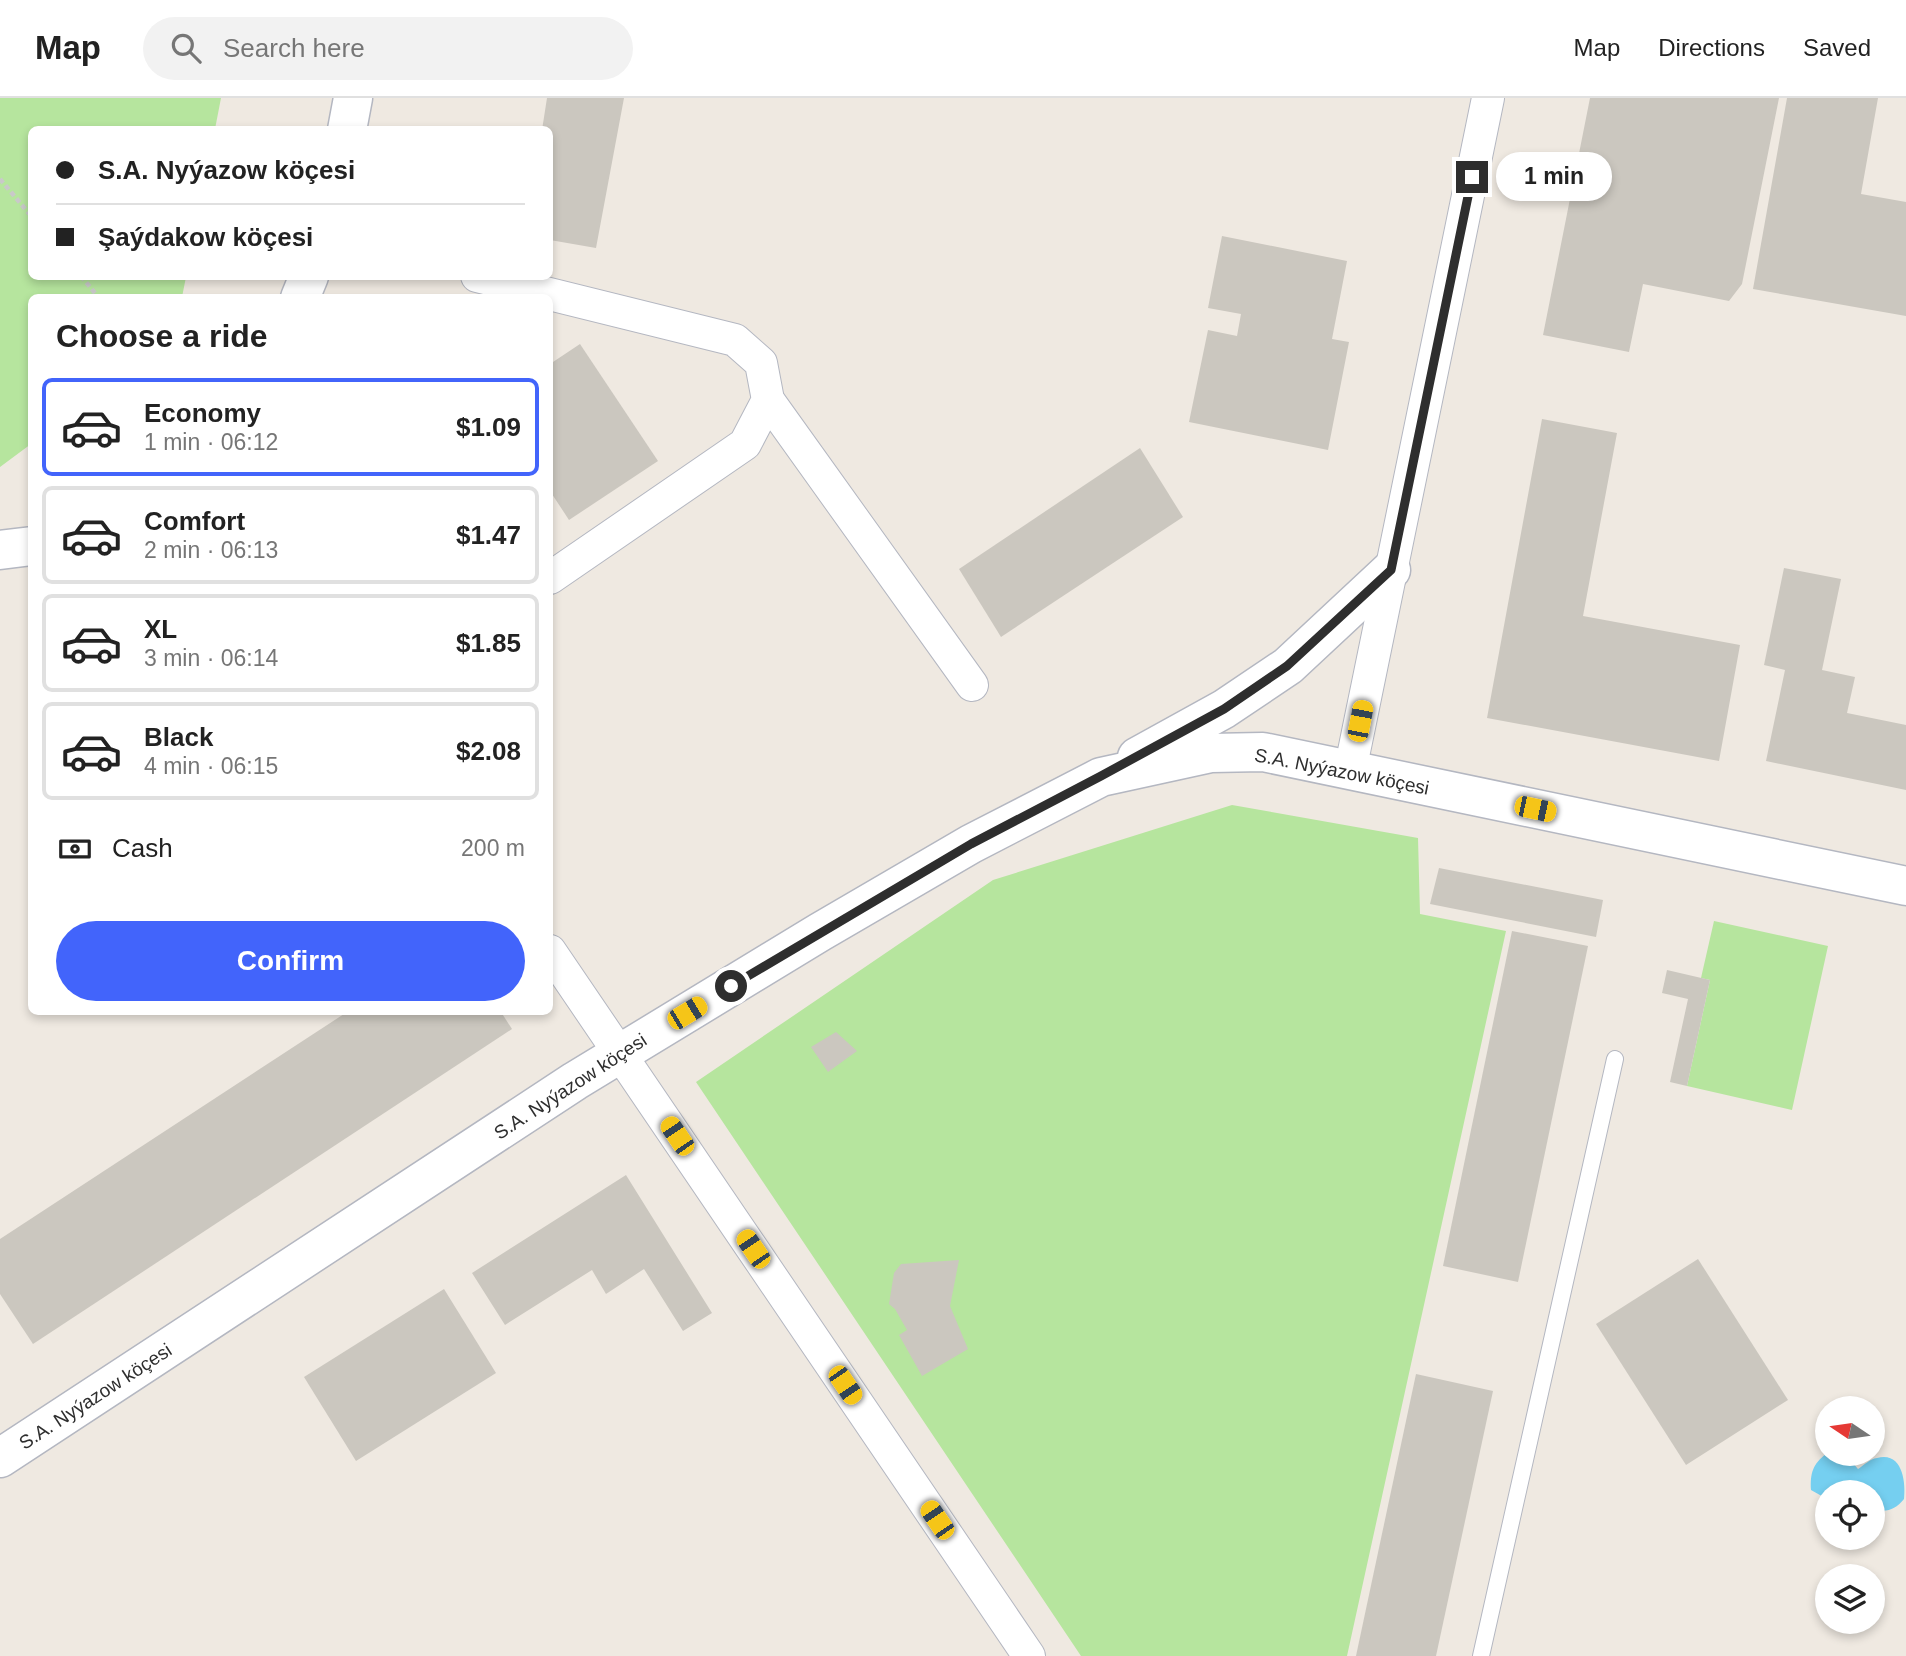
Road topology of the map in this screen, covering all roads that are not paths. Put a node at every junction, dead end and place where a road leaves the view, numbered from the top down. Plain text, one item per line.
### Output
1 (353, 98) edge
2 (1488, 98) edge
3 (348, 126) edge
4 (493, 280) edge
5 (550, 294) edge
6 (553, 295) edge
7 (768, 400) junction
8 (28, 546) edge
9 (0, 550) edge
10 (1391, 570) junction
11 (553, 576) edge
12 (972, 685) dead end
13 (1350, 771) junction
14 (1101, 776) junction
15 (1906, 886) edge
16 (553, 955) edge
17 (620, 1053) junction
18 (1615, 1059) dead end
19 (0, 1456) edge
20 (1029, 1656) edge
21 (1480, 1656) edge

1 - 3 street
2 - 10 street
4 - 5 street
6 - 7 street
7 - 11 street
7 - 12 street
8 - 9 street
10 - 13 street
10 - 14 street
13 - 14 street, S.A. Nyýazow köçesi
13 - 15 street, S.A. Nyýazow köçesi
14 - 17 street, S.A. Nyýazow köçesi
16 - 17 street
17 - 19 street, S.A. Nyýazow köçesi
17 - 20 street
18 - 21 lane

